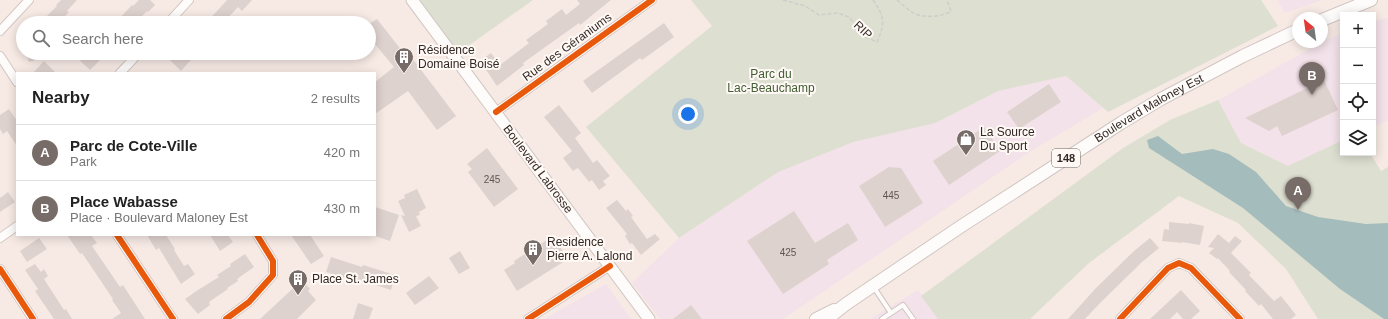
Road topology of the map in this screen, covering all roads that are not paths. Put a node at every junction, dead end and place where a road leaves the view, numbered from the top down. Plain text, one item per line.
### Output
1 (29, 0) edge
2 (189, 0) edge
3 (412, 0) edge
4 (652, 0) edge
5 (1371, 0) edge
6 (174, 16) edge
7 (1328, 18) edge
8 (0, 32) edge
9 (1292, 33) edge
10 (0, 56) edge
11 (132, 60) edge
12 (121, 72) edge
13 (16, 80) edge
14 (496, 112) junction
15 (16, 227) edge
16 (118, 236) edge
17 (258, 236) edge
18 (0, 238) edge
19 (610, 266) junction
20 (0, 269) edge
21 (873, 286) junction
22 (846, 304) junction
23 (891, 313) junction
24 (33, 319) edge
25 (174, 319) edge
26 (226, 319) edge
27 (528, 319) edge
28 (649, 319) edge
29 (816, 319) edge
30 (827, 319) edge
31 (882, 319) edge
32 (913, 319) edge
33 (1120, 319) edge
34 (1240, 319) edge

1 - 8 street
2 - 6 street
3 - 14 main road, Boulevard Labrosse
4 - 14 street, Rue des Géraniums
5 - 7 main road
9 - 21 main road, Boulevard Maloney Est / 148
10 - 13 street
11 - 12 street
14 - 19 main road, Boulevard Labrosse
15 - 18 street
16 - 25 street
17 - 26 street
19 - 27 street
19 - 28 main road, Boulevard Labrosse
20 - 24 street
21 - 22 main road, Boulevard Maloney Est / 148
21 - 23 lane
22 - 29 main road, Boulevard Maloney Est / 148
22 - 30 main road, Boulevard Maloney Est / 148
23 - 31 lane
23 - 32 lane
33 - 34 street

